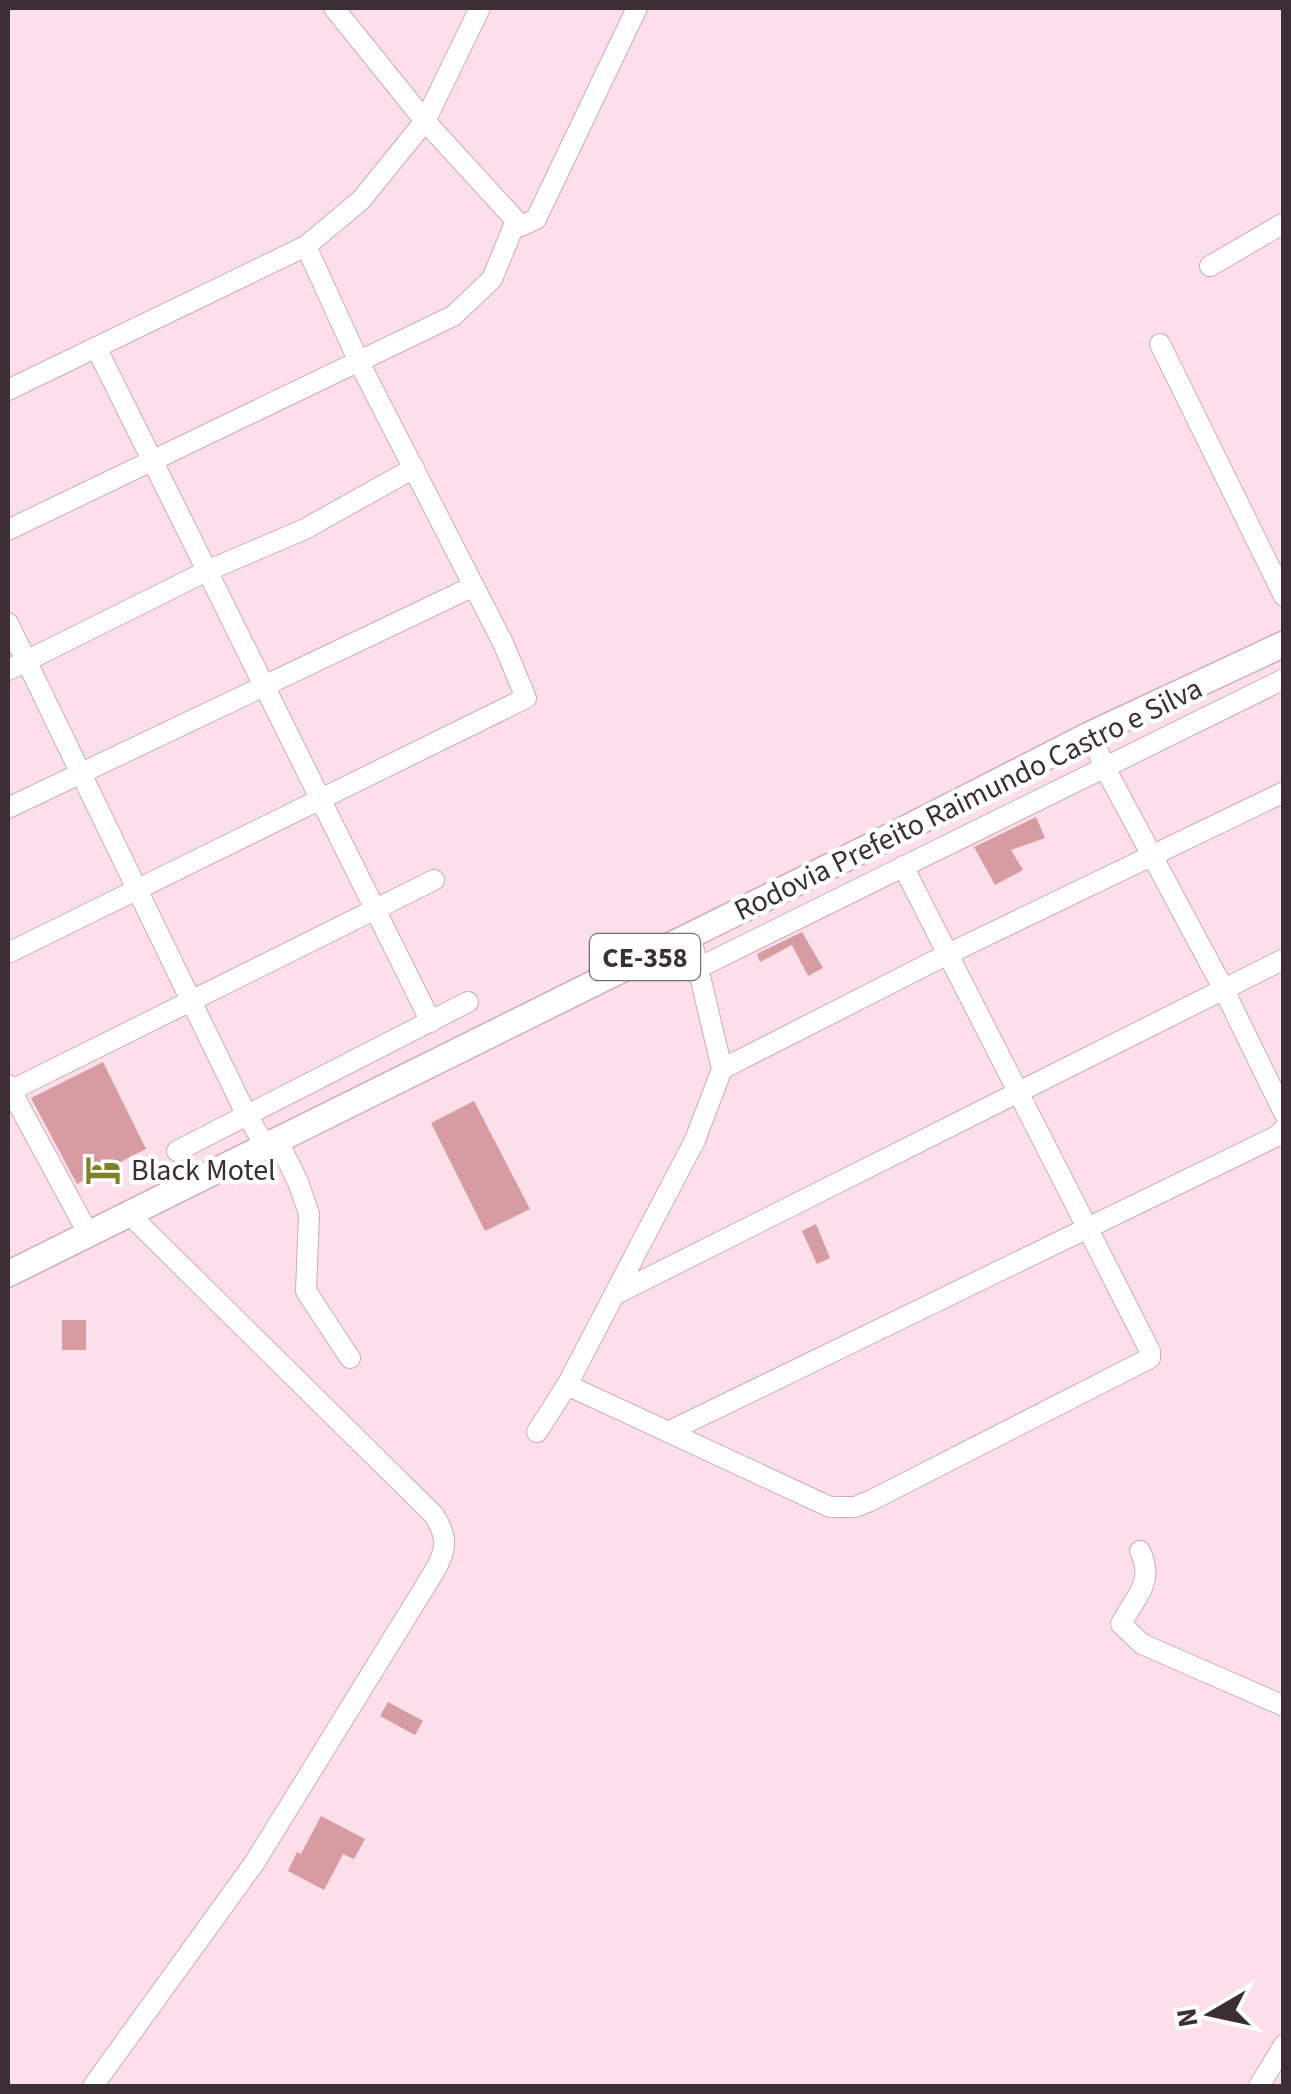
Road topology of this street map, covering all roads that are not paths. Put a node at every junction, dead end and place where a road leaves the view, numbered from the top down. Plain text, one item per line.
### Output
1 (334, 8) edge
2 (480, 8) edge
3 (637, 8) edge
4 (425, 121) junction
5 (515, 223) junction
6 (1284, 223) edge
7 (306, 246) junction
8 (1210, 266) dead end
9 (1160, 344) dead end
10 (96, 347) junction
11 (359, 362) junction
12 (8, 390) edge
13 (154, 460) junction
14 (414, 468) junction
15 (8, 530) edge
16 (207, 571) junction
17 (474, 586) junction
18 (1284, 596) edge
19 (8, 623) edge
20 (1284, 644) edge
21 (17, 665) edge
22 (1284, 678) edge
23 (264, 686) junction
24 (1090, 734) junction
25 (1104, 766) junction
26 (81, 772) junction
27 (1284, 792) edge
28 (320, 800) junction
29 (8, 808) edge
30 (1152, 856) junction
31 (903, 866) junction
32 (434, 880) dead end
33 (136, 890) junction
34 (376, 912) junction
35 (690, 934) junction
36 (8, 953) edge
37 (948, 954) junction
38 (1284, 960) edge
39 (696, 969) junction
40 (1223, 988) junction
41 (468, 1002) dead end
42 (192, 1003) junction
43 (430, 1022) junction
44 (722, 1069) junction
45 (8, 1089) edge
46 (1017, 1090) junction
47 (1284, 1113) edge
48 (246, 1114) junction
49 (1284, 1129) edge
50 (270, 1142) junction
51 (177, 1150) dead end
52 (130, 1215) junction
53 (1088, 1228) junction
54 (88, 1233) junction
55 (8, 1274) edge
56 (614, 1295) junction
57 (350, 1358) dead end
58 (567, 1386) junction
59 (670, 1431) junction
60 (537, 1432) dead end
61 (1140, 1550) dead end
62 (1284, 1706) edge
63 (1284, 2045) edge
64 (94, 2086) edge
65 (1260, 2086) edge

1 - 4 street
2 - 4 street
3 - 5 street
4 - 5 street
4 - 7 street
5 - 11 street
6 - 8 street
7 - 10 street
7 - 11 street
9 - 18 street
10 - 12 street
10 - 13 street
11 - 13 street
11 - 14 street
13 - 15 street
13 - 16 street
14 - 16 street
14 - 17 street
16 - 21 street
16 - 23 street
17 - 23 street
17 - 28 street
19 - 21 street
20 - 24 main road, Rodovia Prefeito Raimundo Castro e Silva / CE-358
21 - 26 street
22 - 25 street
23 - 26 street
23 - 28 street
24 - 25 street
24 - 35 main road, Rodovia Prefeito Raimundo Castro e Silva / CE-358
25 - 30 street
25 - 31 street
26 - 29 street
26 - 33 street
27 - 30 street
28 - 33 street
28 - 34 street
30 - 37 street
30 - 40 street
31 - 37 street
31 - 39 street
32 - 34 street
33 - 36 street
33 - 42 street
34 - 42 street
34 - 43 street
35 - 39 street
35 - 50 main road, Rodovia Prefeito Raimundo Castro e Silva / CE-358
37 - 44 street
37 - 46 street
38 - 40 street
39 - 44 street
40 - 46 street
40 - 47 street
41 - 43 street
42 - 45 street
42 - 48 street
43 - 48 street
44 - 56 street
45 - 54 street
46 - 53 street
46 - 56 street
48 - 50 street
48 - 51 street
49 - 53 street
50 - 52 main road, Rodovia Prefeito Raimundo Castro e Silva / CE-358
50 - 57 street
52 - 54 main road, Rodovia Prefeito Raimundo Castro e Silva / CE-358
52 - 64 street
53 - 59 street
53 - 59 street
54 - 55 main road, Rodovia Prefeito Raimundo Castro e Silva / CE-358
56 - 58 street
58 - 59 street
58 - 60 street
61 - 62 street
63 - 65 street

